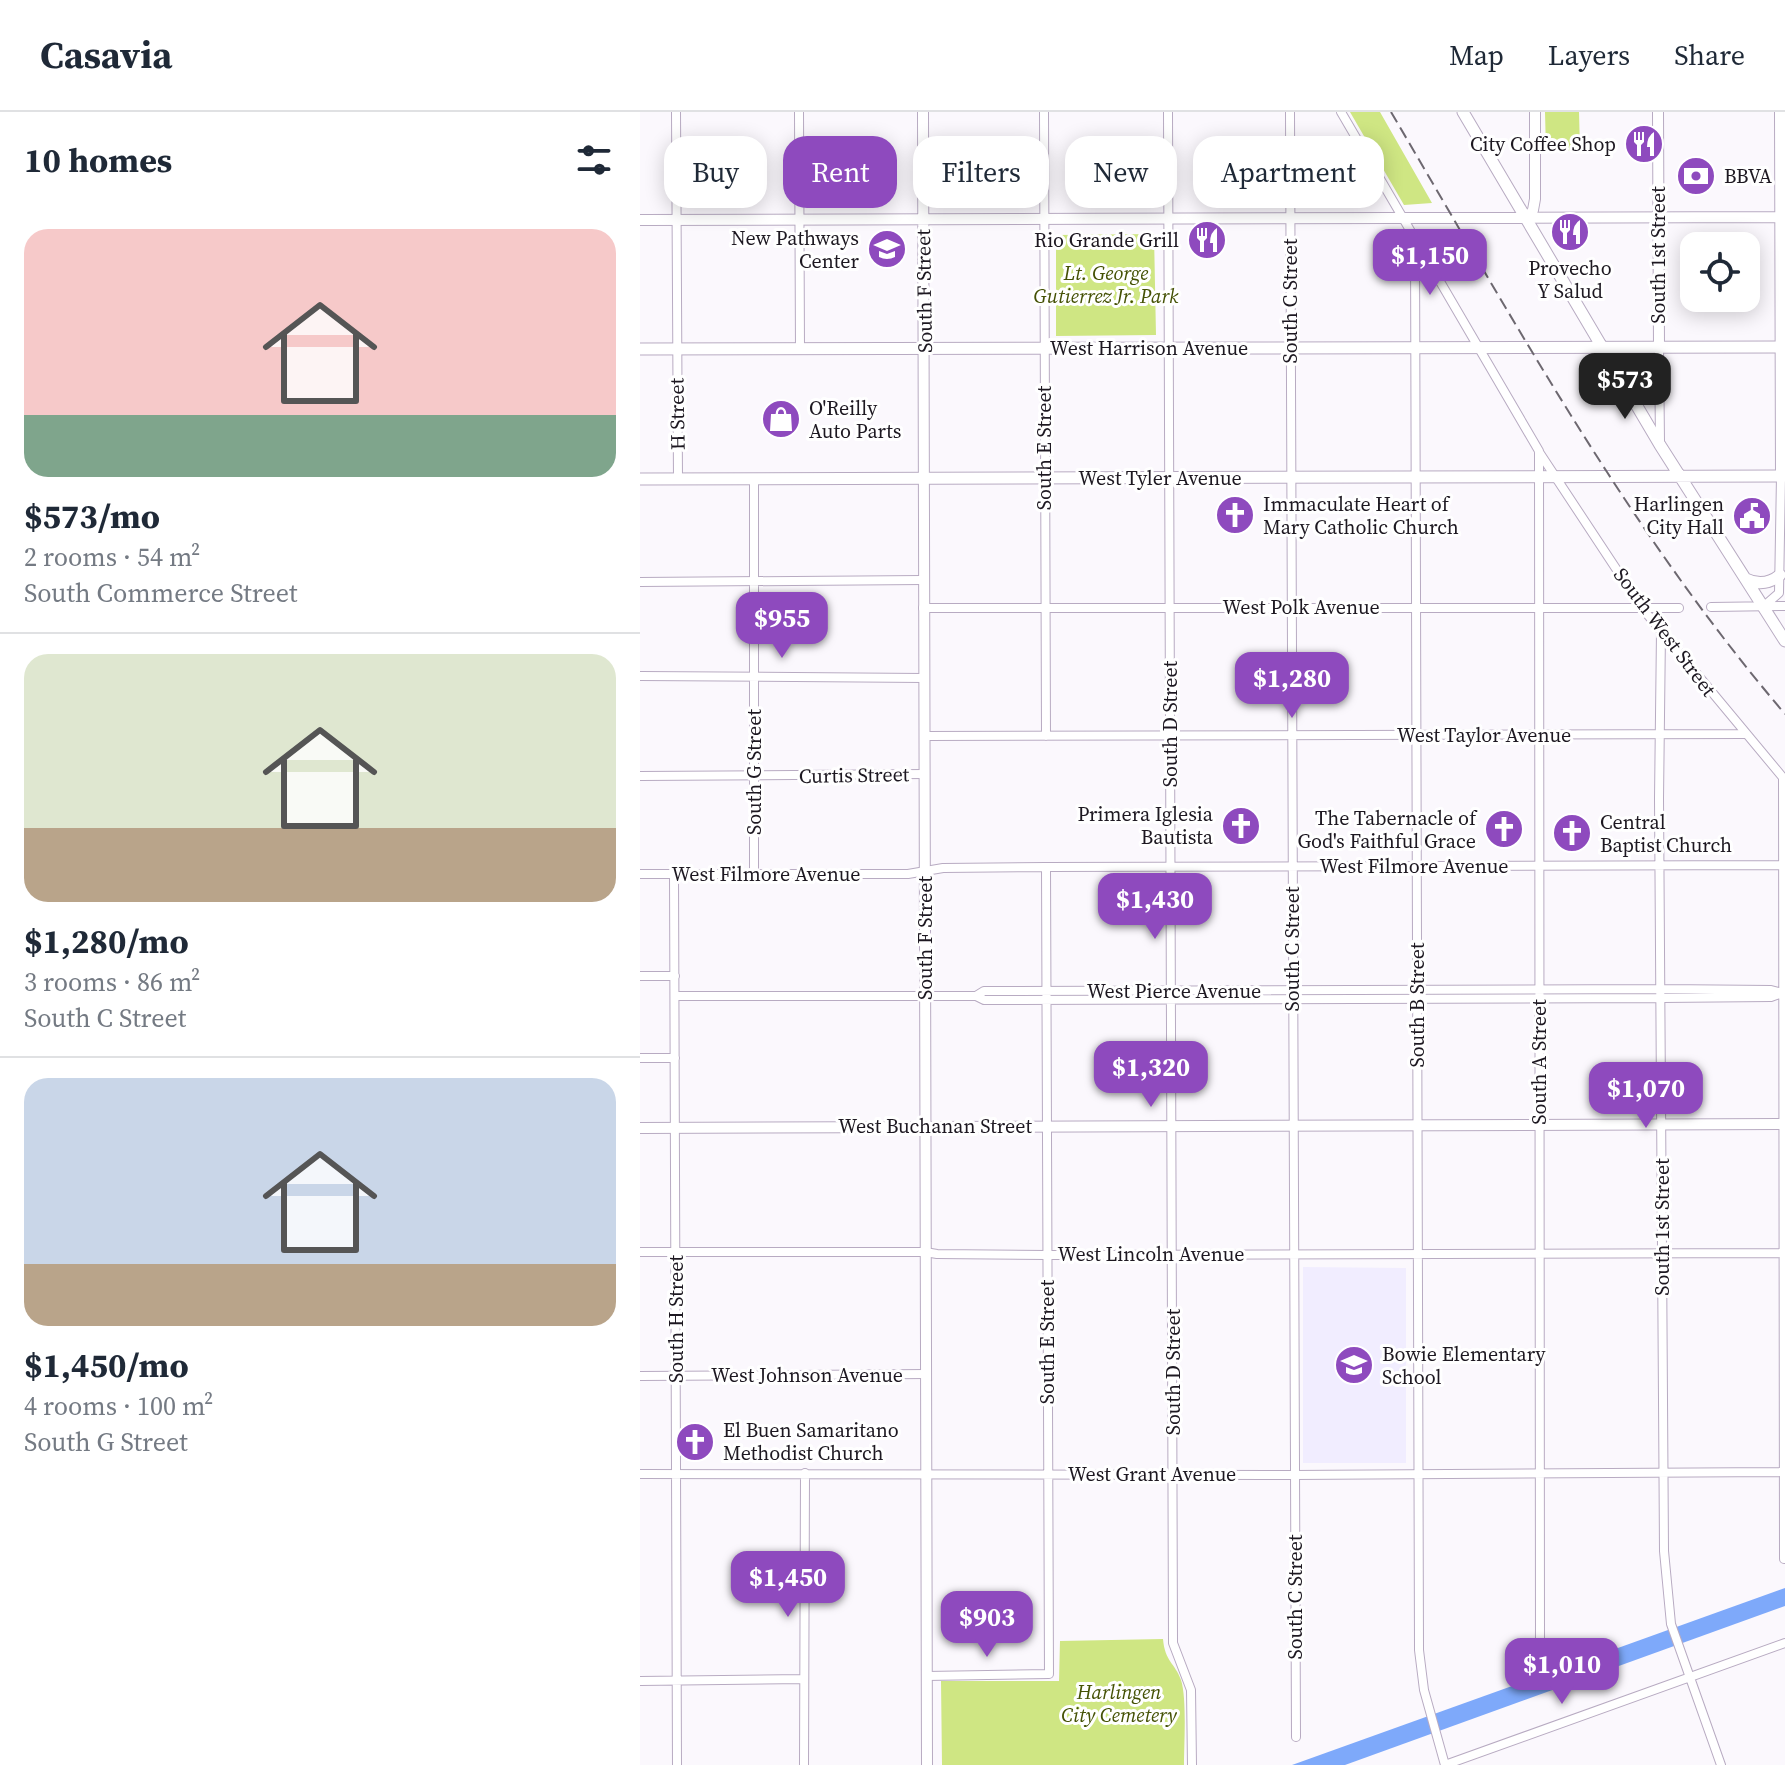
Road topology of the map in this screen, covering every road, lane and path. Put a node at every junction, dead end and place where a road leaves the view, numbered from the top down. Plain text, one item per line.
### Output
1 (676, 112) edge
2 (799, 112) edge
3 (923, 112) edge
4 (1044, 112) edge
5 (1168, 112) edge
6 (1290, 112) edge
7 (1341, 112) edge
8 (1463, 112) edge
9 (1535, 112) edge
10 (1658, 112) edge
11 (1780, 112) edge
12 (1658, 217) junction
13 (1783, 217) edge
14 (1403, 218) junction
15 (923, 219) junction
16 (1169, 219) junction
17 (1290, 219) junction
18 (1527, 219) junction
19 (640, 220) edge
20 (676, 220) junction
21 (799, 220) junction
22 (1043, 220) junction
23 (1415, 241) junction
24 (1479, 347) junction
25 (1602, 347) junction
26 (1659, 347) junction
27 (1783, 347) edge
28 (1043, 348) junction
29 (1168, 348) junction
30 (1290, 348) junction
31 (1414, 348) junction
32 (640, 349) edge
33 (676, 349) junction
34 (800, 349) junction
35 (924, 349) junction
36 (1660, 445) junction
37 (1539, 451) junction
38 (1783, 476) edge
39 (1290, 477) junction
40 (1415, 477) junction
41 (1538, 477) junction
42 (1553, 477) junction
43 (1680, 477) junction
44 (754, 478) junction
45 (925, 478) junction
46 (1044, 478) junction
47 (1169, 478) junction
48 (640, 479) edge
49 (678, 479) junction
50 (1780, 575) junction
51 (1746, 579) junction
52 (923, 580) junction
53 (755, 581) junction
54 (640, 582) edge
55 (1764, 606) junction
56 (1785, 606) edge
57 (1290, 607) junction
58 (1415, 607) junction
59 (1538, 607) junction
60 (1711, 607) dead end
61 (923, 608) junction
62 (1171, 608) junction
63 (1642, 608) junction
64 (1679, 608) dead end
65 (1045, 609) junction
66 (1661, 632) junction
67 (1785, 641) edge
68 (640, 676) edge
69 (754, 676) junction
70 (924, 678) junction
71 (1744, 734) junction
72 (1169, 735) junction
73 (1538, 735) junction
74 (1660, 735) junction
75 (925, 736) junction
76 (1046, 736) junction
77 (1291, 736) junction
78 (1415, 736) junction
79 (925, 774) junction
80 (640, 776) edge
81 (754, 776) junction
82 (1784, 779) edge
83 (1660, 865) junction
84 (1783, 865) edge
85 (1416, 866) junction
86 (1538, 866) junction
87 (1046, 867) junction
88 (1170, 867) junction
89 (1292, 867) junction
90 (925, 869) junction
91 (754, 873) junction
92 (640, 874) edge
93 (674, 874) junction
94 (640, 976) edge
95 (675, 976) junction
96 (1662, 993) junction
97 (1783, 993) edge
98 (1539, 994) junction
99 (1171, 995) junction
100 (1292, 995) junction
101 (1417, 995) junction
102 (675, 996) junction
103 (925, 996) junction
104 (1047, 996) junction
105 (640, 1058) edge
106 (675, 1058) junction
107 (1539, 1124) junction
108 (1784, 1124) edge
109 (1292, 1125) junction
110 (1417, 1125) junction
111 (1662, 1125) junction
112 (924, 1126) junction
113 (1046, 1126) junction
114 (1172, 1126) junction
115 (640, 1128) edge
116 (676, 1128) junction
117 (640, 1252) edge
118 (676, 1252) junction
119 (925, 1252) junction
120 (1417, 1253) junction
121 (1539, 1253) junction
122 (1662, 1253) junction
123 (1784, 1253) edge
124 (1172, 1254) junction
125 (1293, 1254) junction
126 (1047, 1255) junction
127 (927, 1374) junction
128 (640, 1376) edge
129 (676, 1376) junction
130 (1663, 1472) junction
131 (1785, 1472) edge
132 (805, 1473) junction
133 (925, 1473) junction
134 (1540, 1473) junction
135 (640, 1474) edge
136 (677, 1474) junction
137 (1048, 1474) junction
138 (1173, 1474) junction
139 (1418, 1474) junction
140 (1294, 1475) junction
141 (1784, 1559) edge
142 (1785, 1643) edge
143 (1540, 1647) dead end
144 (926, 1676) junction
145 (1689, 1677) junction
146 (803, 1679) junction
147 (676, 1680) junction
148 (640, 1681) edge
149 (1296, 1737) dead end
150 (677, 1765) edge
151 (804, 1765) edge
152 (927, 1765) edge
153 (1192, 1765) edge
154 (1445, 1765) edge
155 (1721, 1765) edge

1 - 20 street
2 - 21 street
3 - 15 street, South F Street
4 - 22 street, South E Street
5 - 16 street, South D Street
6 - 17 street, South C Street
7 - 14 street
8 - 18 main road
9 - 18 street
10 - 12 street, South 1st Street
11 - 13 street
12 - 13 street
12 - 18 street
12 - 26 street, South 1st Street
13 - 27 street
14 - 17 street
14 - 18 street
14 - 23 street
15 - 21 street
15 - 22 street
15 - 35 street, South F Street
16 - 17 street
16 - 22 street
16 - 29 street, South D Street
17 - 30 street, South C Street
18 - 25 main road
19 - 20 street
20 - 21 street
20 - 33 street
21 - 34 street
22 - 28 street, South E Street
23 - 24 street
23 - 31 street, South B Street
24 - 25 main road, West Harrison Avenue
24 - 31 main road, West Harrison Avenue
24 - 37 street
25 - 26 main road, West Harrison Avenue
25 - 36 main road
26 - 27 main road, West Harrison Avenue
26 - 36 street, South 1st Street
27 - 38 street
28 - 29 main road, West Harrison Avenue
28 - 35 main road, West Harrison Avenue
28 - 46 street, South E Street
29 - 30 main road, West Harrison Avenue
29 - 47 street, South D Street
30 - 31 main road, West Harrison Avenue
30 - 39 street, South C Street
31 - 40 street, South B Street
32 - 33 main road, West Harrison Avenue
33 - 34 main road, West Harrison Avenue
33 - 49 street, H Street
34 - 35 main road, West Harrison Avenue
35 - 45 street, South F Street
36 - 43 main road
37 - 41 street
37 - 42 street, South West Street
38 - 43 main road, West Tyler Avenue
38 - 50 street
39 - 40 main road, West Tyler Avenue
39 - 47 main road, West Tyler Avenue
39 - 57 street, South C Street
40 - 41 main road, West Tyler Avenue
40 - 58 street, South B Street
41 - 42 main road, West Tyler Avenue
41 - 59 street, South A Street
42 - 43 main road, West Tyler Avenue
42 - 63 street, South West Street
43 - 51 main road
44 - 45 main road, West Tyler Avenue
44 - 49 main road, West Tyler Avenue
44 - 53 street, South G Street
45 - 46 main road, West Tyler Avenue
45 - 52 street, South F Street
46 - 47 main road, West Tyler Avenue
46 - 65 street, South E Street
47 - 62 street, South D Street
48 - 49 main road, West Tyler Avenue
50 - 51 main road
50 - 55 street
51 - 55 main road
52 - 53 street
52 - 61 street, South F Street
53 - 54 street
53 - 69 street, South G Street
55 - 56 street
55 - 60 street
55 - 67 main road
57 - 58 street, West Polk Avenue
57 - 62 street, West Polk Avenue
57 - 77 street, South C Street
58 - 59 street, West Polk Avenue
58 - 78 street, South B Street
59 - 63 street, West Polk Avenue
59 - 73 street, South A Street
61 - 65 street, West Polk Avenue
61 - 70 street, South F Street
62 - 65 street, West Polk Avenue
62 - 72 street, South D Street
63 - 64 street, West Polk Avenue
63 - 66 street, South West Street
65 - 76 street, South E Street
66 - 71 street, South West Street
66 - 74 street, South 1st Street
68 - 69 street
69 - 70 street
69 - 81 street, South G Street
70 - 75 street, South F Street
71 - 74 street, West Taylor Avenue
71 - 82 street, South West Street
72 - 76 street, West Taylor Avenue
72 - 77 street, West Taylor Avenue
72 - 88 street, South D Street
73 - 74 street, West Taylor Avenue
73 - 78 street, West Taylor Avenue
73 - 86 street, South A Street
74 - 83 street, South 1st Street
75 - 76 street, West Taylor Avenue
75 - 79 street, South F Street
77 - 78 street, West Taylor Avenue
77 - 89 street, South C Street
78 - 85 street, South B Street
79 - 81 street, Curtis Street
79 - 90 street, South F Street
80 - 81 street, Curtis Street
81 - 91 street, South G Street
82 - 84 street
83 - 84 street, West Filmore Avenue
83 - 86 street, West Filmore Avenue
83 - 96 street, South 1st Street
84 - 97 street
85 - 86 street, West Filmore Avenue
85 - 89 street, West Filmore Avenue
85 - 101 street, South B Street
86 - 98 street, South A Street
87 - 88 street, West Filmore Avenue
87 - 90 street, West Filmore Avenue
87 - 104 street, South E Street
88 - 89 street, West Filmore Avenue
88 - 99 street, South D Street
89 - 100 street, South C Street
90 - 91 street, West Filmore Avenue
90 - 103 street, South F Street
91 - 93 street, West Filmore Avenue
92 - 93 street, West Filmore Avenue
93 - 95 street, South H Street
94 - 95 street
95 - 102 street, South H Street
96 - 97 street, West Pierce Avenue
96 - 98 street, West Pierce Avenue
96 - 111 street, South 1st Street
97 - 108 street
98 - 101 street, West Pierce Avenue
98 - 107 street, South A Street
99 - 100 street, West Pierce Avenue
99 - 104 street, West Pierce Avenue
99 - 114 street, South D Street
100 - 101 street, West Pierce Avenue
100 - 109 street, South C Street
101 - 110 street, South B Street
102 - 103 street, West Pierce Avenue
102 - 106 street, South H Street
103 - 104 street, West Pierce Avenue
103 - 112 street, South F Street
104 - 113 street, South E Street
105 - 106 street
106 - 116 street, South H Street
107 - 110 street, West Buchanan Street
107 - 111 street, West Buchanan Street
107 - 121 street, South A Street
108 - 111 street, West Buchanan Street
108 - 123 street
109 - 110 street, West Buchanan Street
109 - 114 street, West Buchanan Street
109 - 125 street, South C Street
110 - 120 street, South B Street
111 - 122 street, South 1st Street
112 - 113 street, West Buchanan Street
112 - 116 street, West Buchanan Street
112 - 119 street, South F Street
113 - 114 street, West Buchanan Street
113 - 126 street, South E Street
114 - 124 street, South D Street
115 - 116 street, West Buchanan Street
116 - 118 street, South H Street
117 - 118 street, West Lincoln Avenue
118 - 119 street, West Lincoln Avenue
118 - 129 street, South H Street
119 - 126 street, West Lincoln Avenue
119 - 127 street, South F Street
120 - 121 street, West Lincoln Avenue
120 - 125 street, West Lincoln Avenue
120 - 139 street, South B Street
121 - 122 street, West Lincoln Avenue
121 - 134 street, South A Street
122 - 123 street, West Lincoln Avenue
122 - 130 street, South 1st Street
123 - 131 street
124 - 125 street, West Lincoln Avenue
124 - 126 street, West Lincoln Avenue
124 - 138 street, South D Street
125 - 140 street, South C Street
126 - 137 street, South E Street
127 - 129 street, West Johnson Avenue
127 - 133 street, South F Street
128 - 129 street, West Johnson Avenue
129 - 136 street, South H Street
130 - 131 street, West Grant Avenue
130 - 134 street, West Grant Avenue
130 - 145 street, South 1st Street
131 - 141 street
132 - 133 street, West Grant Avenue
132 - 136 street, West Grant Avenue
132 - 146 street
133 - 137 street, West Grant Avenue
133 - 144 street, South F Street
134 - 139 street, West Grant Avenue
134 - 143 street, South A Street
135 - 136 street, West Grant Avenue
136 - 147 street, South H Street
137 - 138 street, West Grant Avenue
137 - 144 street, South E Street
138 - 140 street, West Grant Avenue
138 - 153 street, South D Street
139 - 140 street, West Grant Avenue
139 - 154 street, South B Street
140 - 149 street, South C Street
142 - 145 street
144 - 152 street, South F Street
145 - 154 street
145 - 155 street, South 1st Street
146 - 147 street
146 - 151 street
147 - 148 street
147 - 150 street, South H Street

